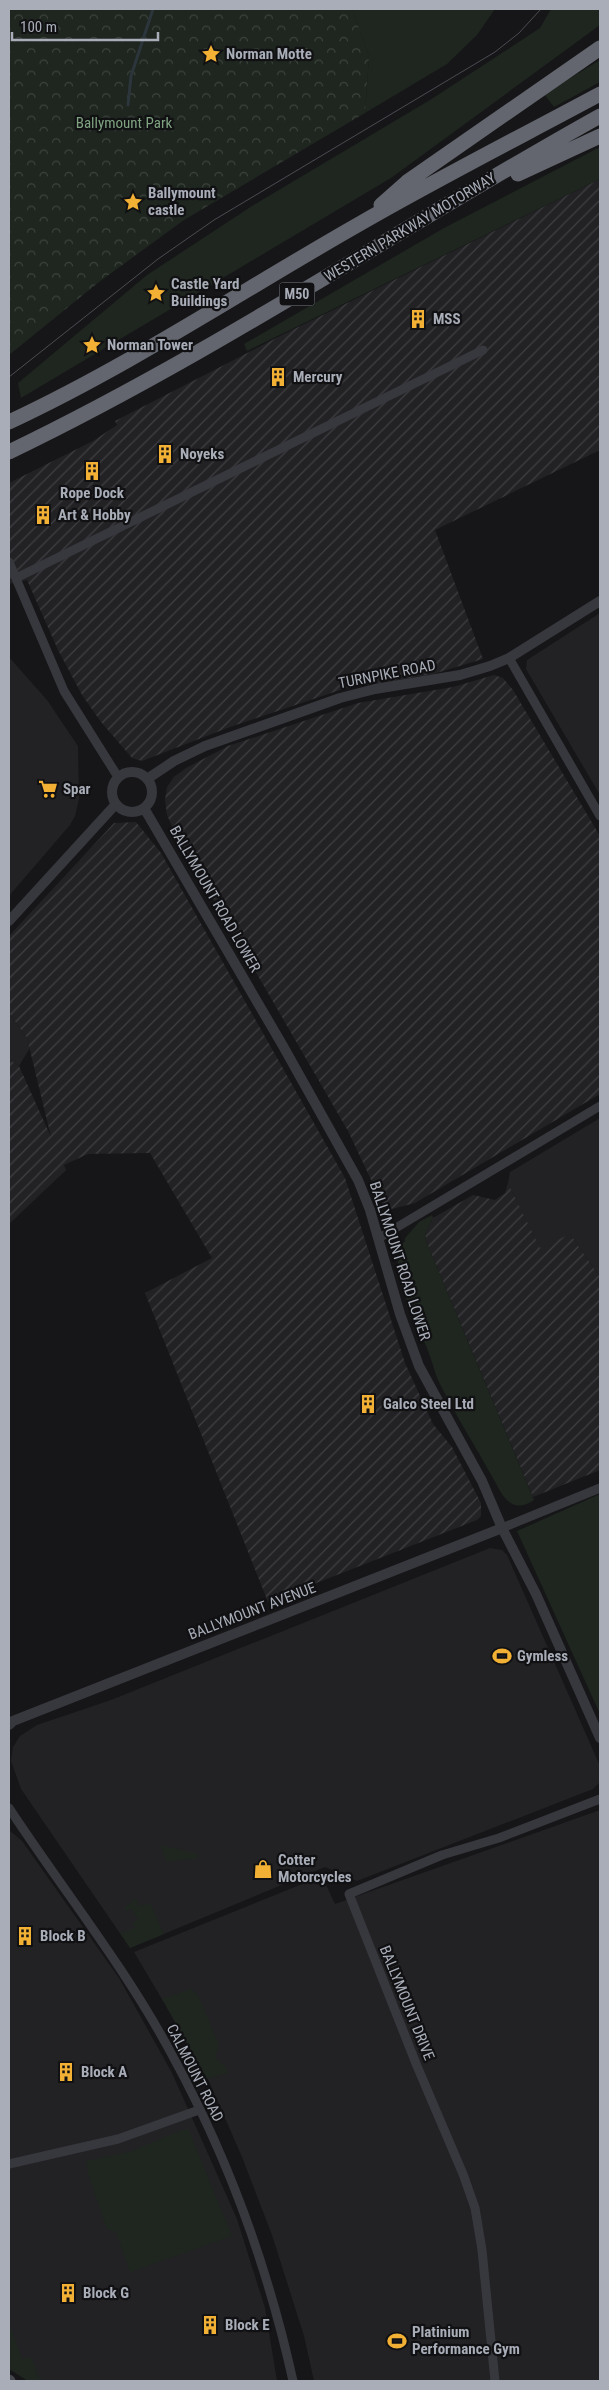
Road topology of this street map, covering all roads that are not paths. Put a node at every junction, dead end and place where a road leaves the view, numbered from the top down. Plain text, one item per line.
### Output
1 (598, 50) edge
2 (600, 94) edge
3 (600, 116) edge
4 (600, 136) edge
5 (435, 212) junction
6 (361, 222) junction
7 (484, 350) dead end
8 (9, 422) edge
9 (9, 452) edge
10 (9, 562) edge
11 (16, 578) junction
12 (600, 602) edge
13 (509, 658) junction
14 (118, 777) junction
15 (148, 779) junction
16 (116, 804) junction
17 (144, 808) junction
18 (600, 816) edge
19 (9, 921) edge
20 (599, 1109) edge
21 (379, 1238) junction
22 (600, 1488) edge
23 (502, 1528) junction
24 (10, 1722) edge
25 (600, 1738) edge
26 (600, 1799) edge
27 (9, 1808) edge
28 (199, 2110) junction
29 (9, 2164) edge
30 (293, 2381) edge
31 (495, 2381) edge

1 - 6 highway
2 - 6 highway, WESTERN PARKWAY MOTORWAY / M50
3 - 5 highway, WESTERN PARKWAY MOTORWAY / M50
4 - 5 highway
5 - 9 highway, WESTERN PARKWAY MOTORWAY / M50
6 - 8 highway, WESTERN PARKWAY MOTORWAY / M50
7 - 11 street
10 - 11 street
11 - 14 street
12 - 13 street, TURNPIKE ROAD
13 - 15 street, TURNPIKE ROAD
13 - 18 street
14 - 15 street
14 - 16 street
15 - 17 street
16 - 17 street
16 - 19 street
17 - 21 street, BALLYMOUNT ROAD LOWER
20 - 21 street
21 - 23 street, BALLYMOUNT ROAD LOWER
22 - 23 street
23 - 24 street, BALLYMOUNT AVENUE
23 - 25 street, BALLYMOUNT ROAD LOWER
26 - 31 street, BALLYMOUNT DRIVE
27 - 28 street, CALMOUNT ROAD
28 - 29 street
28 - 30 street, CALMOUNT ROAD

